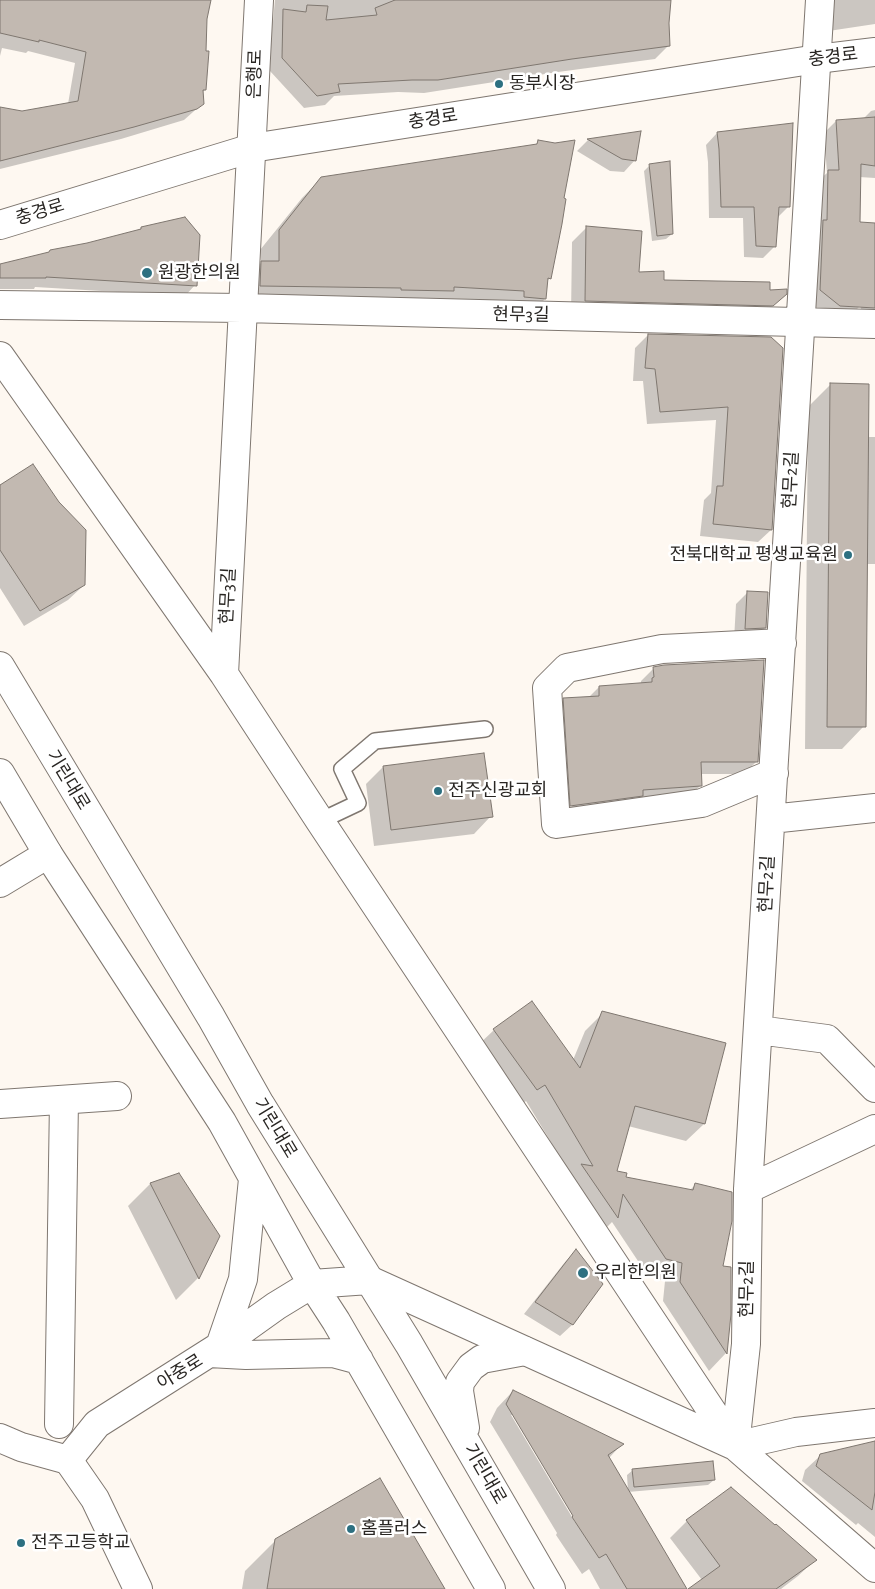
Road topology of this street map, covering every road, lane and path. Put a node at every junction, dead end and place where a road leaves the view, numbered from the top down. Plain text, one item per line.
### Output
1 (259, 0) edge
2 (820, 0) edge
3 (875, 52) edge
4 (816, 58) junction
5 (252, 148) junction
6 (0, 225) edge
7 (0, 305) edge
8 (242, 308) junction
9 (801, 323) junction
10 (875, 324) edge
11 (0, 356) edge
12 (782, 643) junction
13 (0, 666) edge
14 (224, 674) junction
15 (485, 729) dead end
16 (0, 773) edge
17 (774, 773) junction
18 (875, 808) edge
19 (771, 819) junction
20 (320, 821) junction
21 (48, 854) junction
22 (0, 883) edge
23 (758, 1030) junction
24 (875, 1088) edge
25 (117, 1096) dead end
26 (64, 1100) junction
27 (0, 1104) edge
28 (875, 1129) edge
29 (253, 1180) junction
30 (748, 1189) junction
31 (369, 1280) junction
32 (312, 1284) junction
33 (215, 1350) junction
34 (525, 1351) junction
35 (359, 1360) junction
36 (875, 1423) edge
37 (59, 1424) dead end
38 (0, 1438) edge
39 (735, 1446) junction
40 (468, 1447) junction
41 (68, 1460) junction
42 (875, 1568) edge
43 (135, 1587) edge
44 (491, 1589) edge
45 (551, 1589) edge

1 - 5 street, 은행로
2 - 4 street, 현무2길
3 - 4 street, 충경로
4 - 5 street, 충경로
4 - 9 street, 현무2길
5 - 6 street, 충경로
5 - 8 street, 현무3길
7 - 8 street, 현무3길
8 - 9 street, 현무3길
8 - 14 street, 현무3길
9 - 10 street
9 - 12 street, 현무2길
11 - 14 street
12 - 17 street, 현무2길
12 - 17 street
13 - 31 street, 기린대로
14 - 20 street
15 - 20 lane
16 - 21 street
17 - 19 street, 현무2길
18 - 19 street
19 - 23 street, 현무2길
20 - 39 street
21 - 22 street
21 - 29 street
23 - 24 street
23 - 30 street, 현무2길
25 - 26 street
26 - 27 street
26 - 37 street
28 - 30 street
29 - 32 street
29 - 33 street
30 - 39 street, 현무2길
31 - 32 street, 아중로
31 - 34 street
31 - 40 street, 기린대로
32 - 33 street, 아중로
32 - 35 street
33 - 35 street
33 - 41 street, 아중로
34 - 39 street
34 - 40 street
35 - 44 street
36 - 39 street
38 - 41 street
39 - 42 street
40 - 45 street, 기린대로
41 - 43 street

